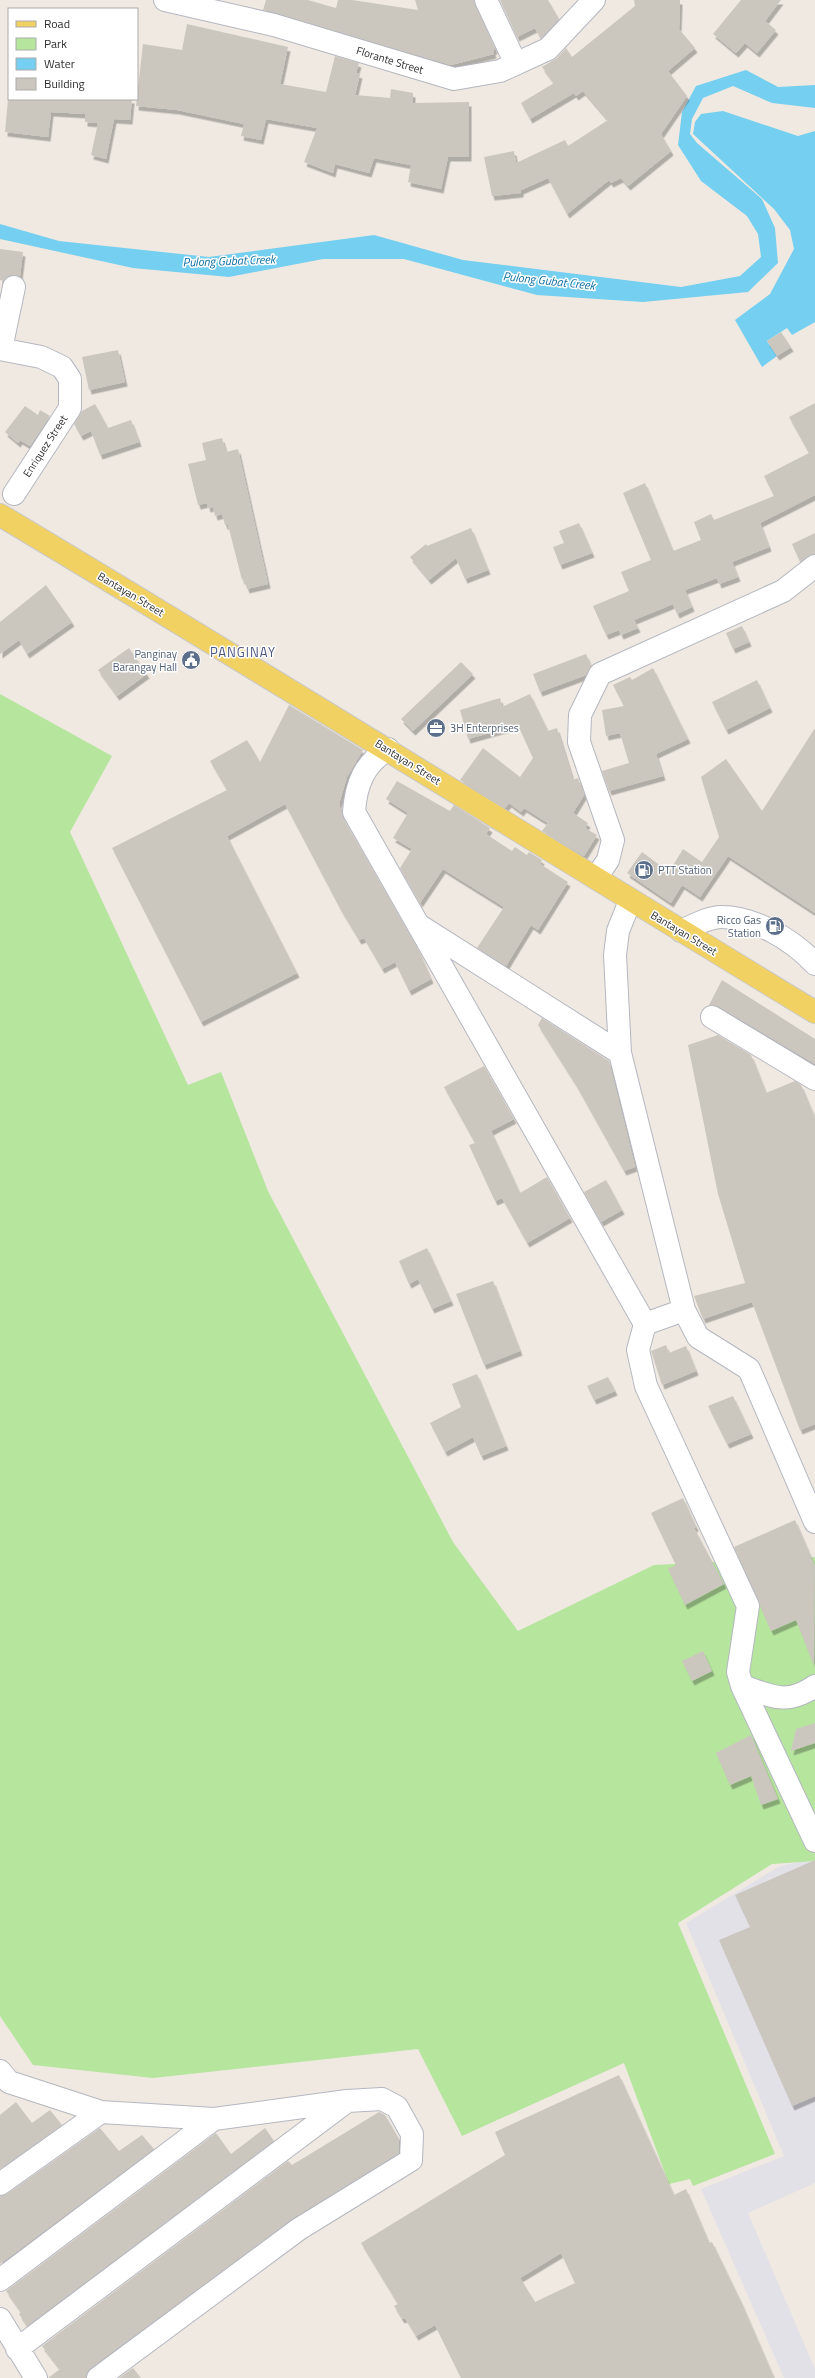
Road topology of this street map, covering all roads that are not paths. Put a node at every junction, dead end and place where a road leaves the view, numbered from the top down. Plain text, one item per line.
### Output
1 (165, 0) edge
2 (486, 0) edge
3 (594, 0) edge
4 (516, 64) junction
5 (14, 287) dead end
6 (0, 349) edge
7 (5, 509) edge
8 (815, 566) edge
9 (388, 749) junction
10 (596, 878) junction
11 (630, 901) junction
12 (417, 924) junction
13 (681, 931) junction
14 (815, 964) edge
15 (815, 1012) edge
16 (712, 1017) dead end
17 (620, 1054) junction
18 (815, 1079) edge
19 (684, 1310) junction
20 (645, 1324) junction
21 (815, 1522) edge
22 (742, 1686) junction
23 (815, 1686) edge
24 (810, 1817) edge
25 (815, 1840) edge
26 (3, 2080) edge
27 (347, 2101) junction
28 (101, 2112) junction
29 (214, 2119) junction
30 (0, 2184) edge
31 (0, 2280) edge
32 (0, 2319) edge
33 (17, 2349) junction
34 (36, 2378) edge
35 (98, 2378) edge

1 - 4 street, Florante Street
2 - 4 street
3 - 4 street, Florante Street
5 - 6 street
6 - 7 street, Enriquez Street
7 - 9 main road, Bantayan Street
8 - 10 street
9 - 10 main road, Bantayan Street
9 - 12 street
10 - 11 main road, Bantayan Street
11 - 13 main road, Bantayan Street
11 - 17 street
12 - 17 street
12 - 20 street
13 - 14 street
13 - 15 main road, Bantayan Street
16 - 18 street
17 - 19 street
19 - 20 street
19 - 21 street
20 - 22 street
22 - 23 street
22 - 24 street
24 - 25 street
26 - 28 street
27 - 29 street
27 - 33 street
27 - 35 street
28 - 29 street
28 - 30 street
29 - 31 street
32 - 33 street
33 - 34 street

